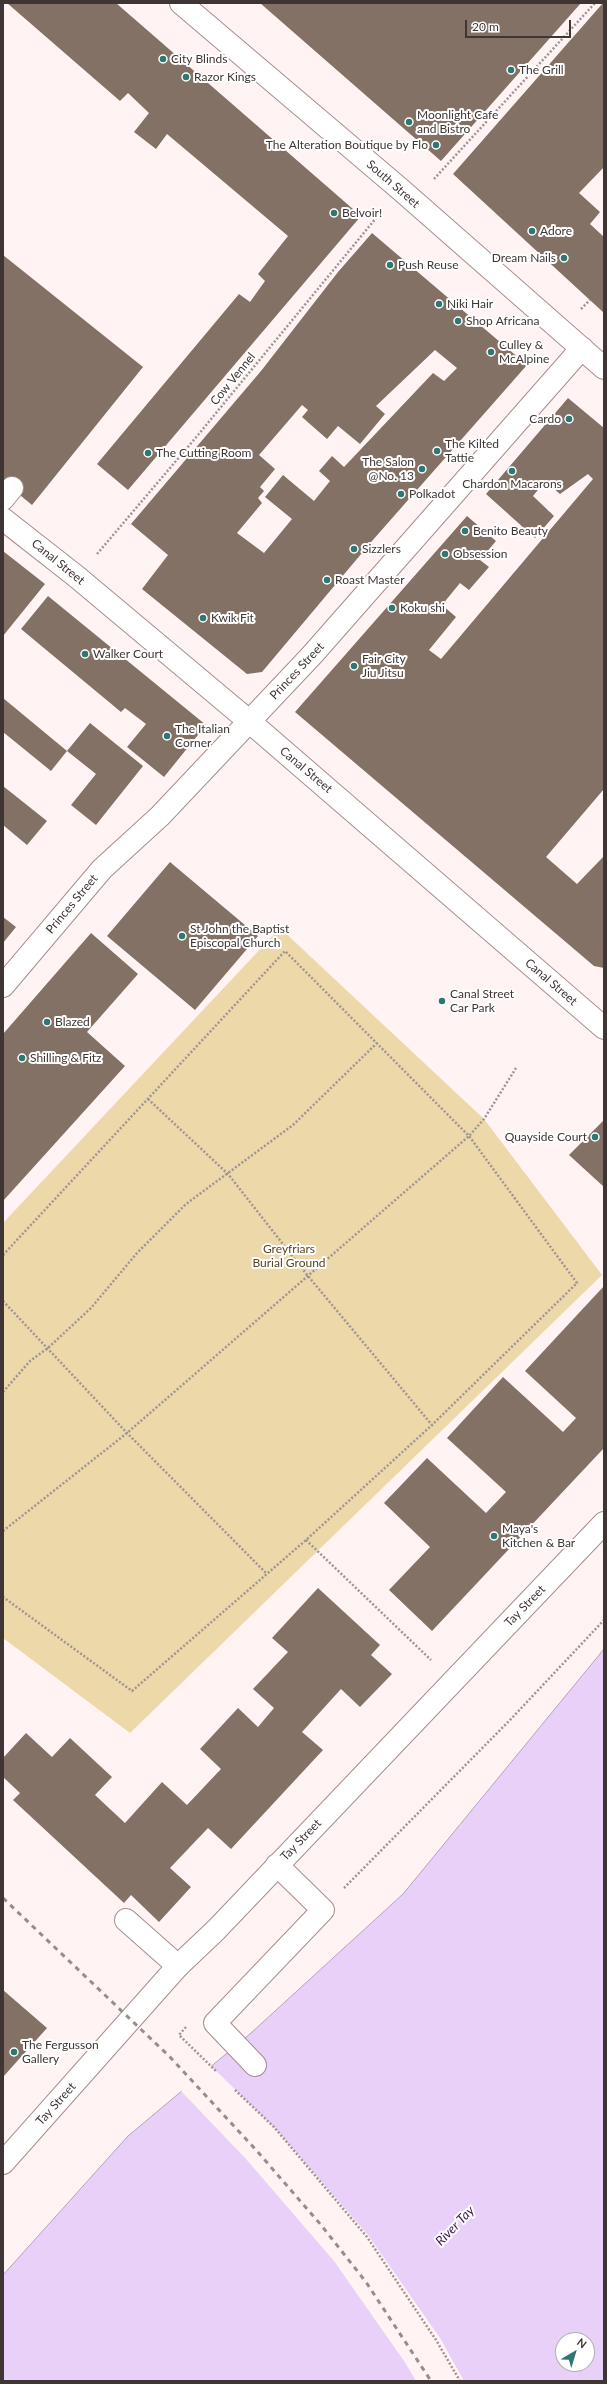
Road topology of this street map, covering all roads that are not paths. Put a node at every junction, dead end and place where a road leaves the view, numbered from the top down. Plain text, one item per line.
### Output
1 (181, 3) edge
2 (582, 348) junction
3 (604, 368) edge
4 (3, 519) edge
5 (250, 722) junction
6 (3, 986) edge
7 (602, 1022) edge
8 (604, 1523) edge
9 (277, 1865) junction
10 (126, 1920) dead end
11 (178, 1966) junction
12 (255, 2065) dead end
13 (3, 2163) edge

1 - 2 street, South Street
2 - 3 street, South Street
2 - 5 street, Princes Street
4 - 5 street, Canal Street
5 - 6 street, Princes Street
5 - 7 street, Canal Street
8 - 9 street, Tay Street
9 - 11 street, Tay Street
9 - 12 street
10 - 11 street
11 - 13 street, Tay Street

